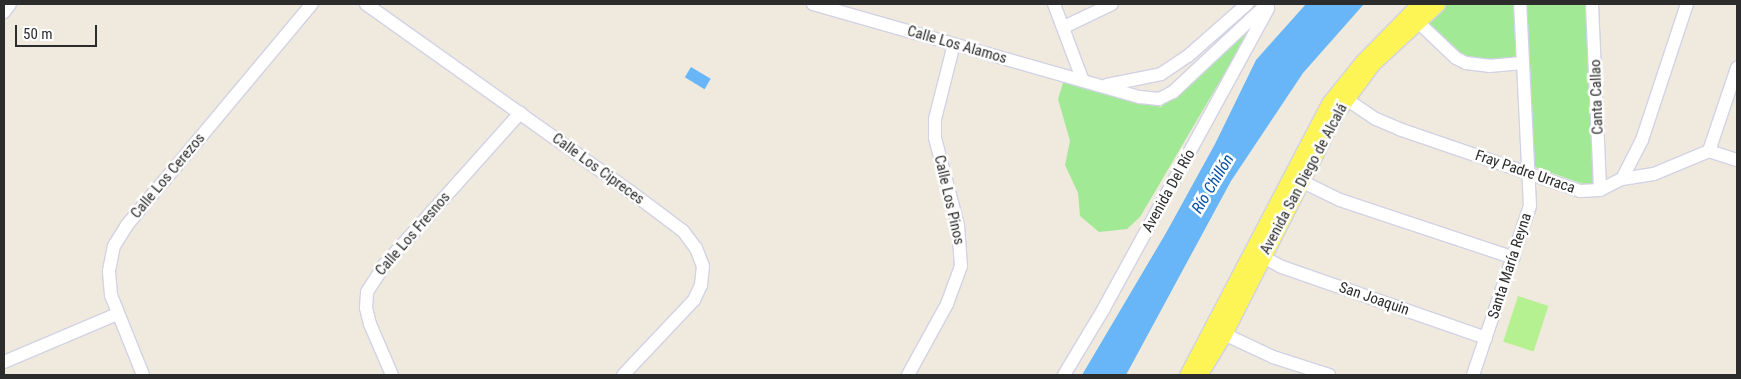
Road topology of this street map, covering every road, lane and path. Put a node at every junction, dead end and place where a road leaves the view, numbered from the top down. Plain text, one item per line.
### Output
1 (10, 4) edge
2 (312, 4) edge
3 (366, 4) edge
4 (813, 4) edge
5 (1054, 4) edge
6 (1112, 4) edge
7 (1247, 4) edge
8 (1268, 4) edge
9 (1419, 4) edge
10 (1437, 4) edge
11 (1520, 4) edge
12 (1592, 4) edge
13 (1687, 4) edge
14 (4, 12) edge
15 (1418, 22) junction
16 (1064, 27) junction
17 (954, 44) junction
18 (1523, 63) junction
19 (1737, 68) edge
20 (1083, 81) junction
21 (1102, 86) junction
22 (1346, 99) junction
23 (520, 112) junction
24 (1709, 151) junction
25 (1737, 160) edge
26 (1530, 173) junction
27 (1622, 180) junction
28 (1301, 181) junction
29 (1600, 190) junction
30 (1263, 257) junction
31 (1514, 258) junction
32 (116, 314) junction
33 (1224, 334) junction
34 (1486, 338) junction
35 (4, 362) edge
36 (143, 375) edge
37 (392, 375) edge
38 (623, 375) edge
39 (908, 375) edge
40 (1064, 375) edge
41 (1187, 375) edge
42 (1199, 375) edge
43 (1329, 375) edge
44 (1473, 375) edge

1 - 14 street
2 - 32 street, Calle Los Cerezos
3 - 23 street, Calle Los Cipreces
4 - 17 street, Calle Los Alamos
5 - 16 street
6 - 16 street
7 - 21 street
8 - 21 street, Calle Los Alamos
8 - 40 street, Avenida Del Río
9 - 41 main road, Avenida San Diego de Alcalá
10 - 15 main road, Avenida San Diego de Alcalá
11 - 18 street, Santa María Reyna
12 - 29 street, Canta Callao
13 - 27 street
15 - 18 street
15 - 22 main road, Avenida San Diego de Alcalá
16 - 20 street
17 - 20 street, Calle Los Alamos
17 - 39 street, Calle Los Pinos
18 - 26 street, Santa María Reyna
19 - 24 street
20 - 21 street, Calle Los Alamos
22 - 26 street, Fray Padre Urraca
22 - 28 main road, Avenida San Diego de Alcalá
23 - 37 street, Calle Los Fresnos
23 - 38 street, Calle Los Cipreces
24 - 25 street
24 - 27 street, Fray Padre Urraca
26 - 29 street, Fray Padre Urraca
26 - 31 street, Santa María Reyna
27 - 29 street, Fray Padre Urraca
28 - 30 main road, Avenida San Diego de Alcalá
28 - 31 street
30 - 33 main road, Avenida San Diego de Alcalá
30 - 34 street, San Joaquin
31 - 34 street, Santa María Reyna
32 - 35 street
32 - 36 street, Calle Los Cerezos
33 - 42 main road, Avenida San Diego de Alcalá
33 - 43 street
34 - 44 street, Santa María Reyna

